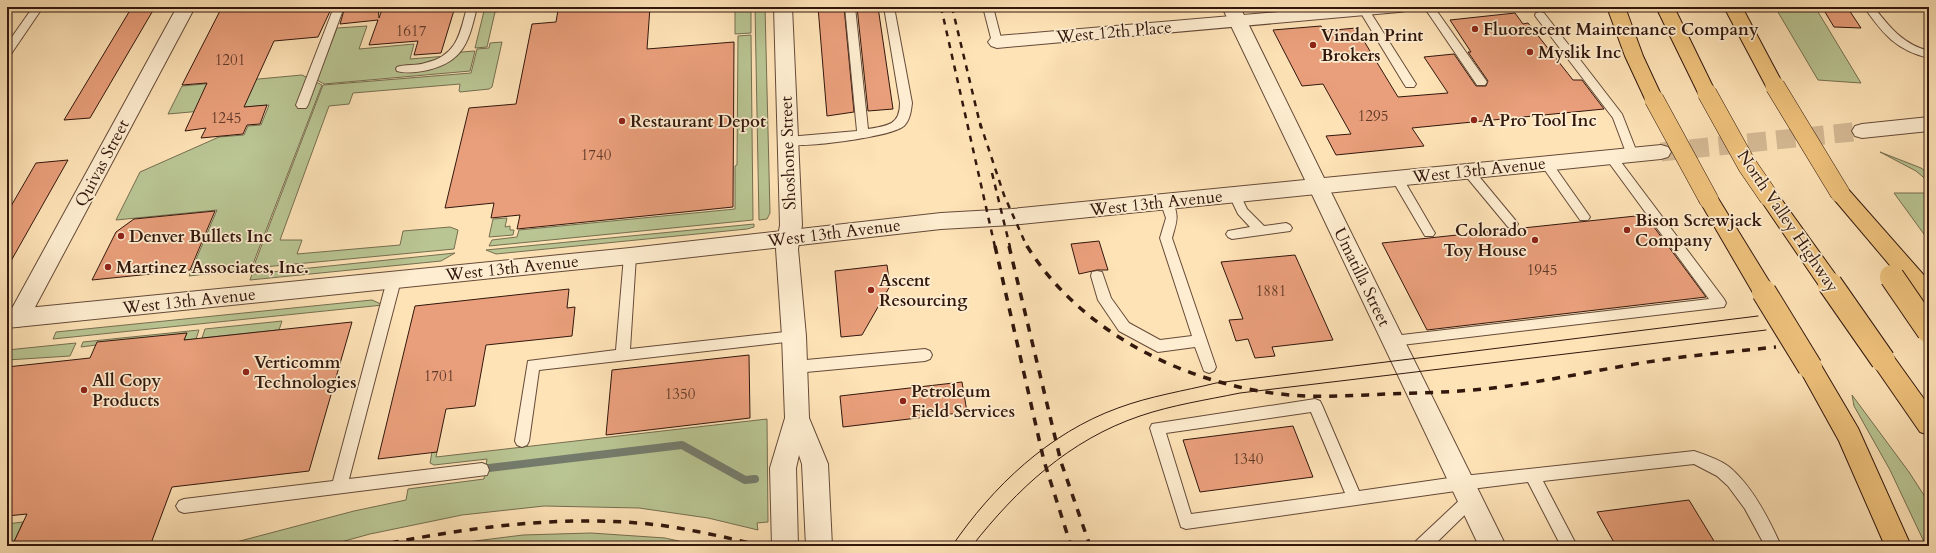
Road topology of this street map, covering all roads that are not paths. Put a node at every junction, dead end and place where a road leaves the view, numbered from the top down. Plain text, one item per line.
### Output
1 (38, 7) edge
2 (186, 7) edge
3 (339, 7) edge
4 (472, 7) edge
5 (783, 7) edge
6 (850, 7) edge
7 (889, 7) edge
8 (988, 7) edge
9 (1399, 7) edge
10 (1429, 7) edge
11 (1616, 7) edge
12 (1665, 7) edge
13 (1732, 7) edge
14 (1869, 7) edge
15 (1364, 10) junction
16 (1234, 14) edge
17 (1540, 15) dead end
18 (997, 42) joint
19 (7, 52) edge
20 (1929, 55) edge
21 (401, 69) dead end
22 (1481, 82) dead end
23 (1410, 84) dead end
24 (302, 105) dead end
25 (1929, 124) edge
26 (1862, 131) tunnel mouth
27 (863, 134) junction
28 (788, 141) junction
29 (1661, 152) tunnel mouth
30 (1632, 154) junction
31 (1610, 157) junction
32 (1546, 163) junction
33 (1468, 171) junction
34 (1398, 178) junction
35 (1318, 186) junction
36 (1235, 195) junction
37 (1166, 201) junction
38 (1584, 217) dead end
39 (1512, 224) dead end
40 (1286, 228) dead end
41 (1261, 231) junction
42 (1429, 233) dead end
43 (1232, 234) dead end
44 (789, 238) junction
45 (630, 256) junction
46 (1097, 276) dead end
47 (1901, 276) junction
48 (394, 280) junction
49 (1929, 295) edge
50 (12, 318) edge
51 (1929, 331) edge
52 (794, 336) junction
53 (1200, 341) junction
54 (1393, 341) junction
55 (925, 354) dead end
56 (623, 355) junction
57 (795, 367) junction
58 (1209, 367) dead end
59 (797, 418) junction
60 (1929, 425) edge
61 (522, 441) dead end
62 (482, 470) dead end
63 (1532, 475) junction
64 (339, 488) junction
65 (1467, 492) junction
66 (1355, 499) junction
67 (184, 506) dead end
68 (786, 546) edge
69 (819, 546) edge
70 (1422, 546) edge
71 (1493, 546) edge
72 (1569, 546) edge
73 (1773, 546) edge
74 (1898, 546) edge

1 - 19 lane
2 - 50 street, Quivas Street
3 - 24 lane
4 - 21 lane
5 - 28 street, Shoshone Street
6 - 27 lane
7 - 27 lane
8 - 18 lane
9 - 15 street, West 12th Place
10 - 22 lane
11 - 74 highway, bridge
12 - 60 highway, North Valley Highway, bridge
13 - 47 highway, bridge
14 - 20 lane
15 - 16 street, West 12th Place
15 - 23 lane
16 - 18 street, West 12th Place
16 - 35 street, Umatilla Street
17 - 30 lane
25 - 26 street
27 - 28 lane
28 - 44 street, Shoshone Street
29 - 30 street, West 13th Avenue
30 - 31 street, West 13th Avenue
31 - 32 street, West 13th Avenue
31 - 54 lane
32 - 33 street, West 13th Avenue
32 - 38 lane
33 - 34 street, West 13th Avenue
33 - 39 lane
34 - 35 street, West 13th Avenue
34 - 42 lane
35 - 36 street, West 13th Avenue
35 - 54 street, Umatilla Street
36 - 37 street, West 13th Avenue
36 - 41 lane
37 - 44 street, West 13th Avenue
37 - 53 lane
40 - 41 lane
41 - 43 lane
44 - 45 street, West 13th Avenue
44 - 52 street, Shoshone Street
45 - 48 street, West 13th Avenue
45 - 56 lane
46 - 53 lane
47 - 49 highway
47 - 51 highway, bridge
48 - 50 street, West 13th Avenue
48 - 64 lane
52 - 56 lane
52 - 57 street, Shoshone Street
53 - 58 lane
54 - 65 street, Umatilla Street
55 - 57 lane
56 - 61 lane
57 - 59 street, Shoshone Street
59 - 68 street, Shoshone Street
59 - 69 street, Shoshone Street
62 - 64 lane
63 - 65 lane
63 - 72 lane
63 - 73 lane
64 - 67 lane
65 - 66 lane
65 - 70 lane
65 - 71 street, Umatilla Street
66 - 66 lane

